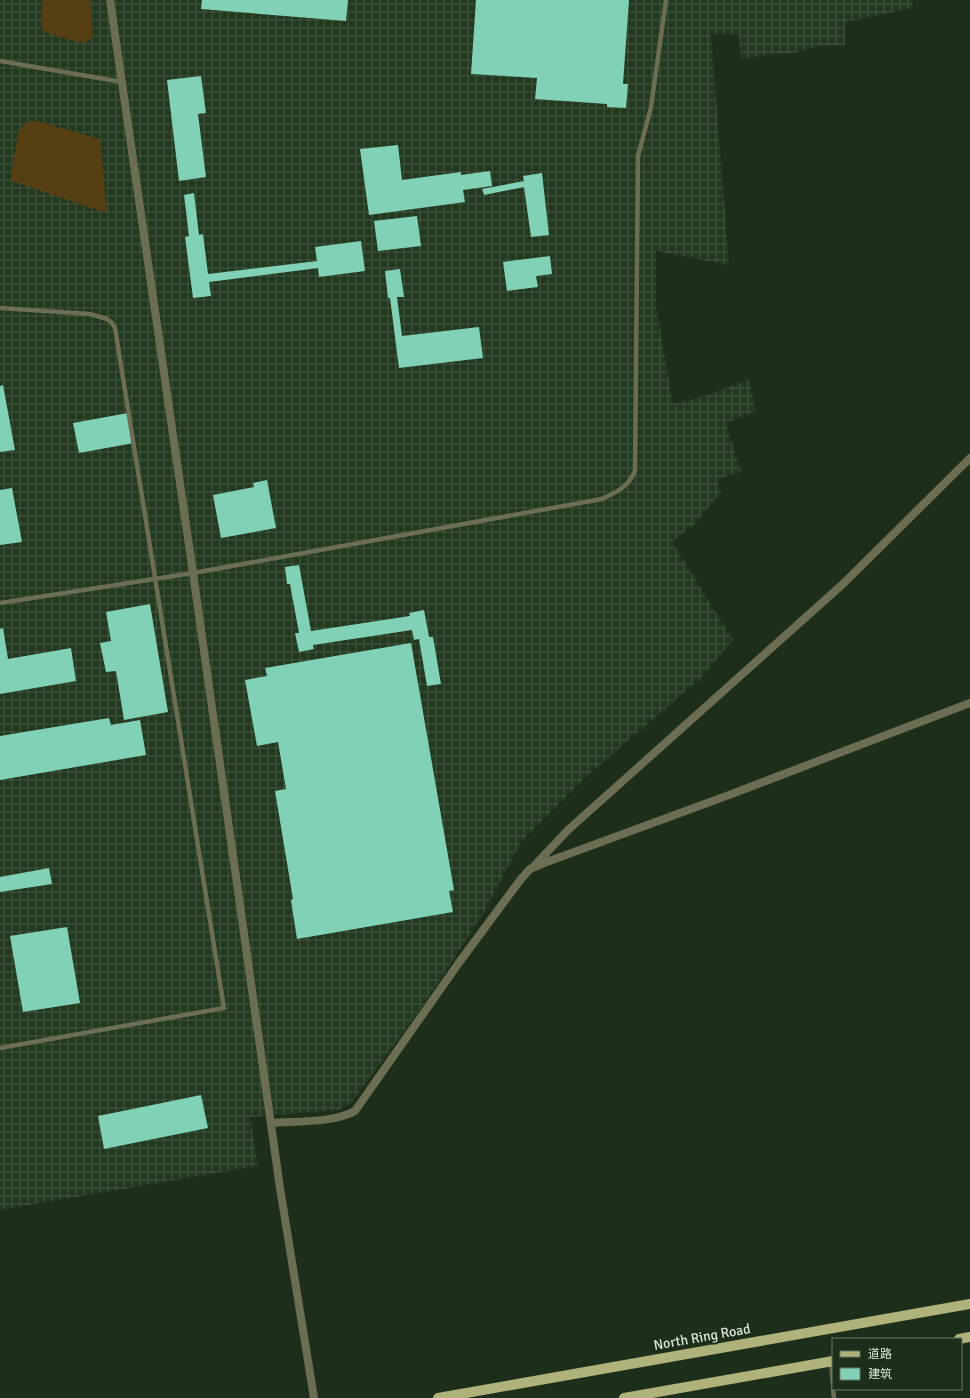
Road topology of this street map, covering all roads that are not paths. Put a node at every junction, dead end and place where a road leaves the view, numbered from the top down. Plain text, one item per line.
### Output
1 (110, 0) edge
2 (666, 0) edge
3 (0, 61) edge
4 (122, 82) junction
5 (0, 308) edge
6 (970, 458) edge
7 (193, 573) junction
8 (156, 578) junction
9 (0, 603) edge
10 (970, 703) edge
11 (530, 869) junction
12 (0, 1048) edge
13 (271, 1123) junction
14 (970, 1304) edge
15 (832, 1361) edge
16 (314, 1398) edge
17 (438, 1398) edge
18 (624, 1398) edge

1 - 4 street
2 - 7 lane
3 - 4 lane
4 - 7 street
5 - 8 lane
6 - 11 street
7 - 8 lane
7 - 13 street
8 - 9 lane
8 - 12 lane
10 - 11 street
11 - 13 street
13 - 16 street
14 - 17 main road, North Ring Road
15 - 18 main road

